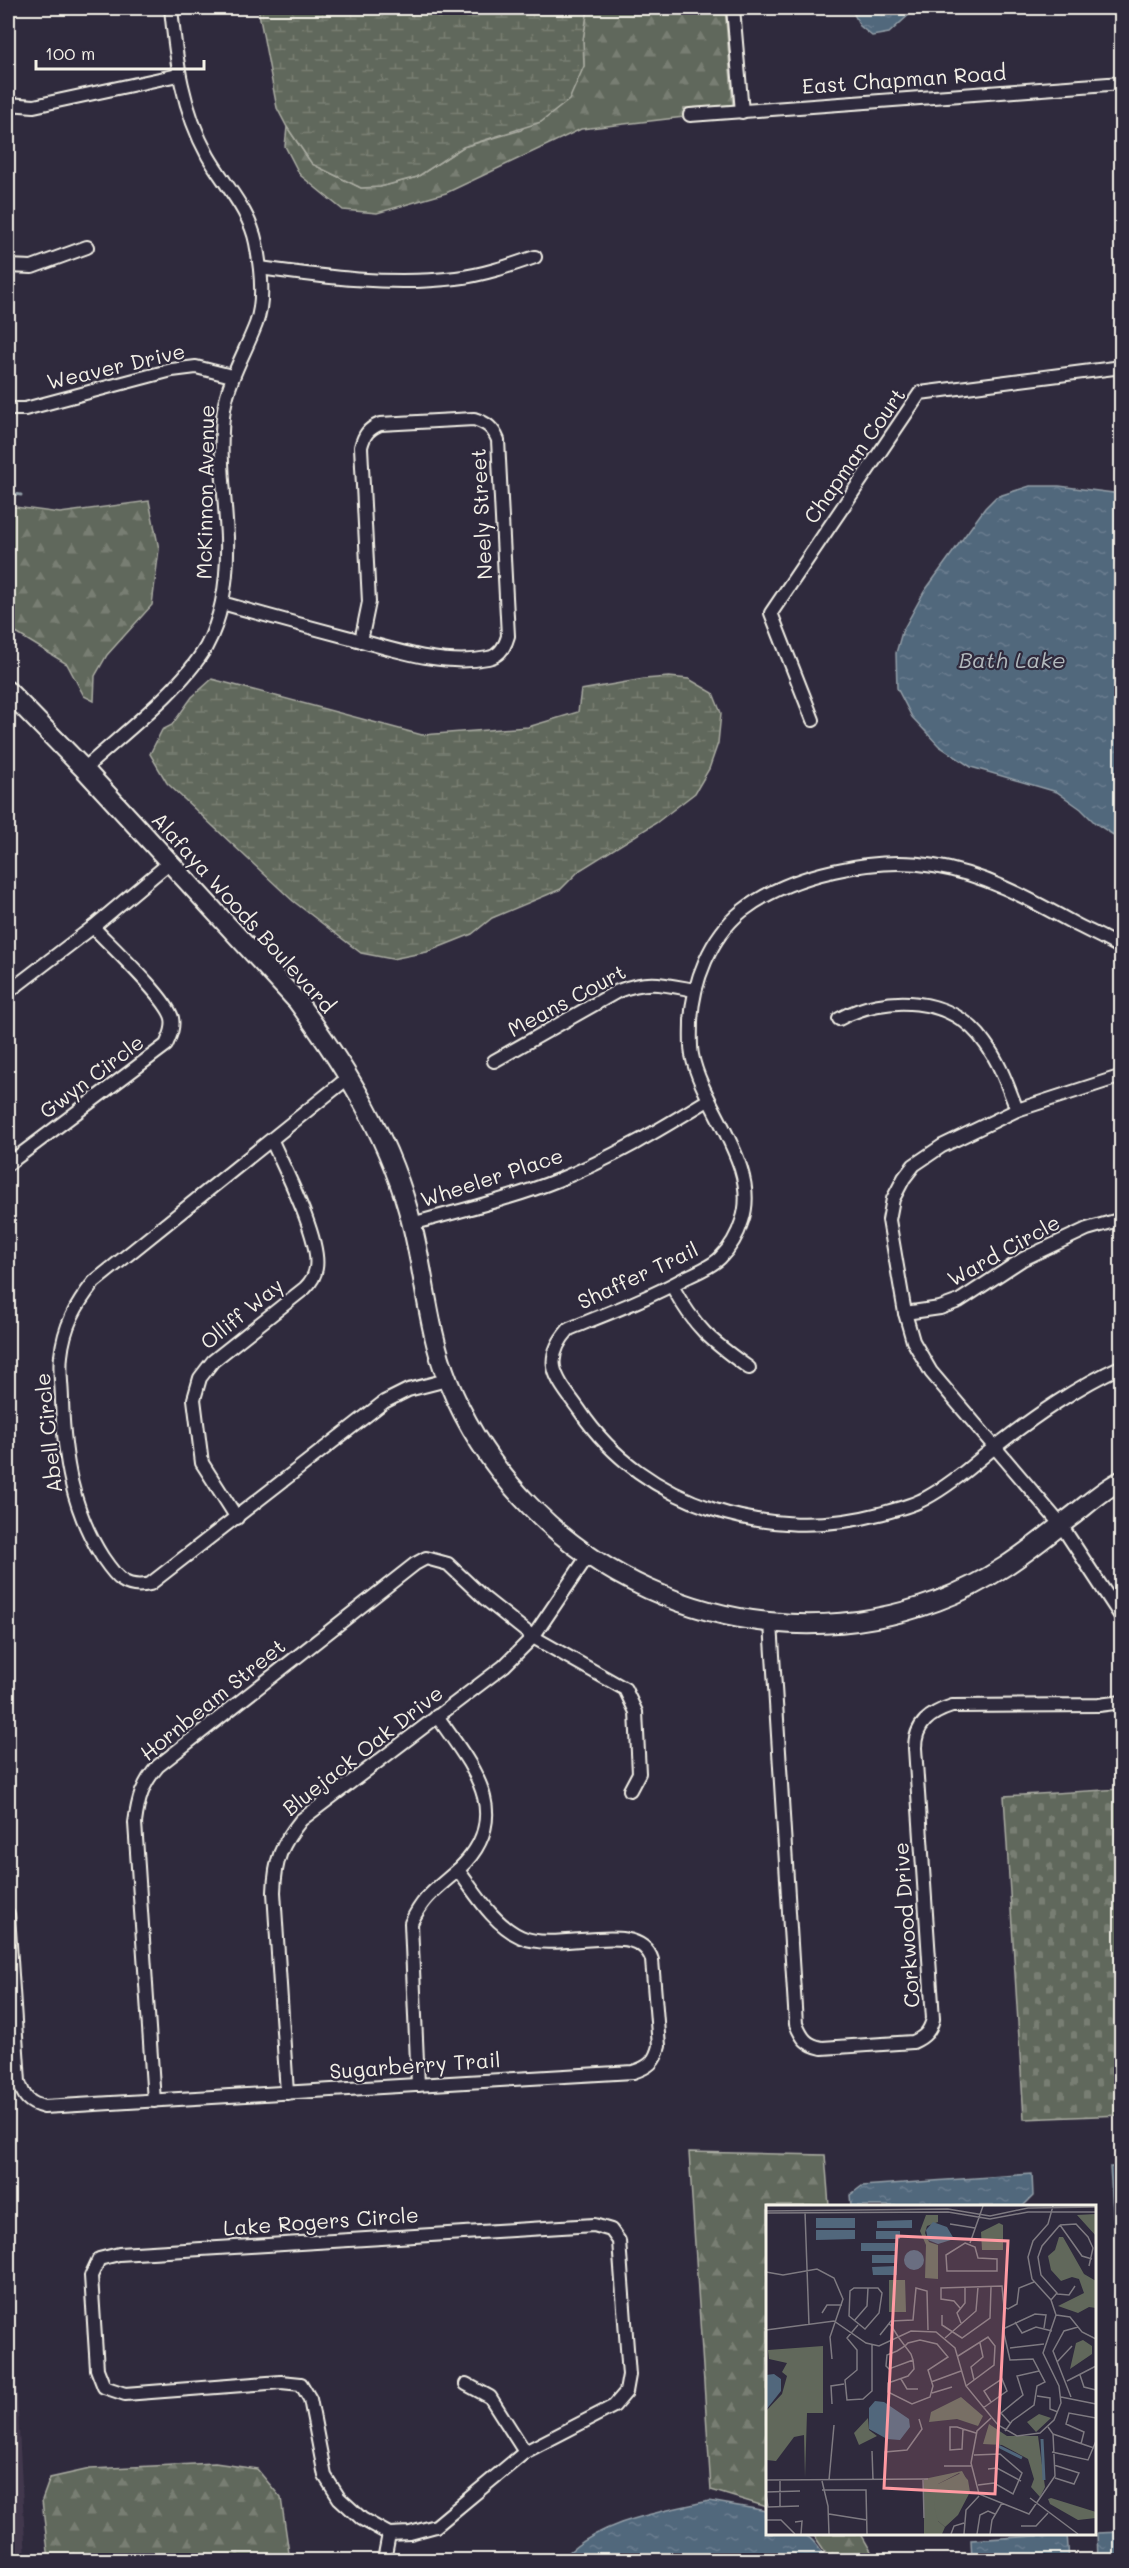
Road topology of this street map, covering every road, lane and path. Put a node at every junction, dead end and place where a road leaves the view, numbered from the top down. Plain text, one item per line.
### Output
1 (171, 8) edge
2 (733, 8) edge
3 (178, 75) junction
4 (1122, 83) edge
5 (8, 104) edge
6 (741, 112) junction
7 (690, 115) dead end
8 (87, 247) dead end
9 (535, 257) dead end
10 (8, 266) edge
11 (260, 268) junction
12 (1122, 367) edge
13 (232, 376) junction
14 (8, 409) edge
15 (222, 603) junction
16 (361, 641) junction
17 (8, 690) edge
18 (813, 720) dead end
19 (84, 769) junction
20 (169, 863) junction
21 (93, 927) junction
22 (1122, 949) edge
23 (694, 990) junction
24 (8, 992) edge
25 (838, 1019) dead end
26 (494, 1061) dead end
27 (1122, 1076) edge
28 (349, 1077) junction
29 (708, 1100) junction
30 (1017, 1110) junction
31 (272, 1140) junction
32 (8, 1164) edge
33 (1122, 1219) edge
34 (412, 1224) junction
35 (672, 1286) junction
36 (905, 1312) junction
37 (1122, 1366) edge
38 (749, 1368) dead end
39 (447, 1380) junction
40 (994, 1448) junction
41 (1122, 1480) edge
42 (237, 1518) junction
43 (1061, 1525) junction
44 (587, 1557) junction
45 (1122, 1618) edge
46 (771, 1623) junction
47 (532, 1637) junction
48 (1122, 1702) edge
49 (437, 1716) junction
50 (630, 1790) dead end
51 (458, 1870) junction
52 (8, 1914) edge
53 (418, 2085) junction
54 (287, 2094) junction
55 (154, 2101) junction
56 (466, 2384) dead end
57 (525, 2452) junction
58 (389, 2534) junction
59 (384, 2560) edge

1 - 3 street, McKinnon Avenue
2 - 6 street
3 - 5 street
3 - 11 street, McKinnon Avenue
4 - 6 street, East Chapman Road
6 - 7 street, East Chapman Road
8 - 10 street
9 - 11 street
11 - 13 street, McKinnon Avenue
12 - 18 street, Chapman Court
13 - 14 street, Weaver Drive
13 - 15 street, McKinnon Avenue
15 - 16 street, Neely Street
15 - 19 street, McKinnon Avenue
16 - 16 street, Neely Street
17 - 19 street, Alafaya Woods Boulevard
19 - 20 street, Alafaya Woods Boulevard
20 - 21 street
20 - 28 street, Alafaya Woods Boulevard
21 - 24 street
21 - 32 street, Gwyn Circle
22 - 23 street, Shaffer Trail
23 - 26 street, Means Court
23 - 29 street, Shaffer Trail
25 - 30 street
27 - 30 street
28 - 31 street, Abell Circle
28 - 34 street, Alafaya Woods Boulevard
29 - 34 street, Wheeler Place
29 - 35 street, Shaffer Trail
30 - 36 street
31 - 42 street, Olliff Way
31 - 42 street, Abell Circle
33 - 36 street, Ward Circle
34 - 39 street, Alafaya Woods Boulevard
35 - 38 street
35 - 40 street, Shaffer Trail
36 - 40 street
37 - 40 street
39 - 42 street, Abell Circle
39 - 44 street, Alafaya Woods Boulevard
40 - 43 street
41 - 43 street, Alafaya Woods Boulevard
43 - 45 street
43 - 46 street, Alafaya Woods Boulevard
44 - 46 street, Alafaya Woods Boulevard
44 - 47 street, Bluejack Oak Drive
46 - 48 street, Corkwood Drive
47 - 49 street, Bluejack Oak Drive
47 - 50 street
47 - 55 street, Hornbeam Street
49 - 51 street
49 - 54 street, Bluejack Oak Drive
51 - 53 street
51 - 53 street, Sugarberry Trail
52 - 55 street, Sugarberry Trail
53 - 54 street, Sugarberry Trail
54 - 55 street, Sugarberry Trail
56 - 57 street
57 - 58 street, Lake Rogers Circle
57 - 58 street, Lake Rogers Circle
58 - 59 street

